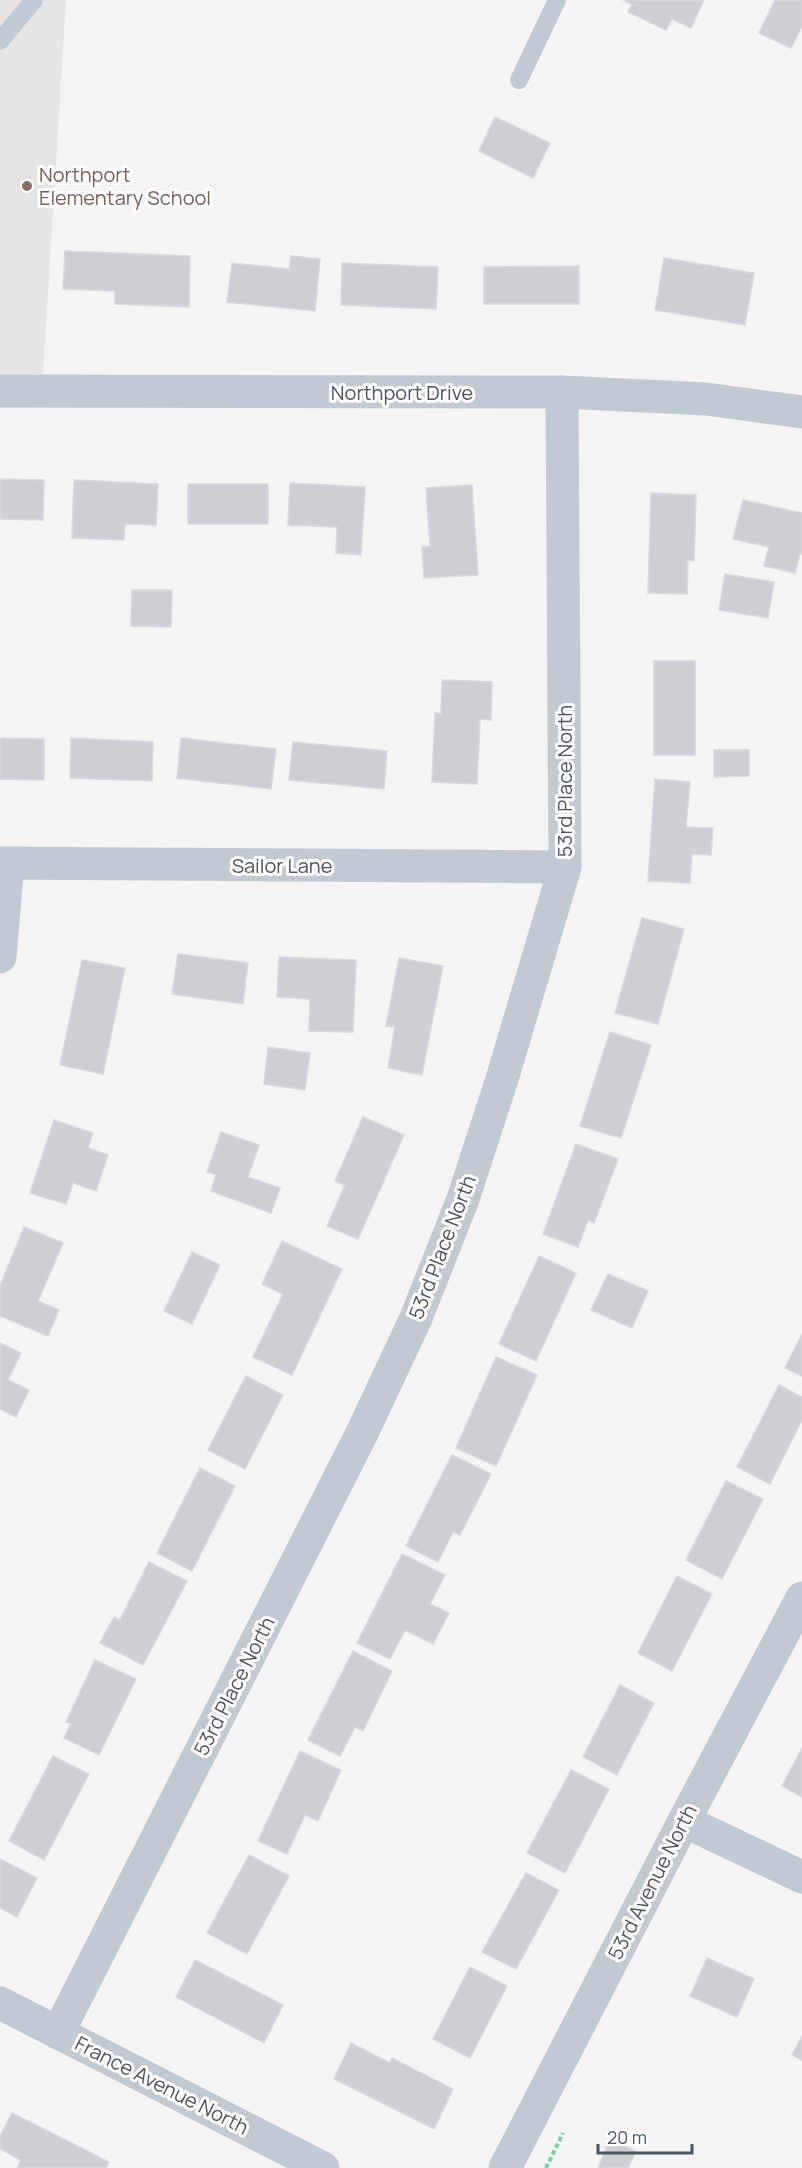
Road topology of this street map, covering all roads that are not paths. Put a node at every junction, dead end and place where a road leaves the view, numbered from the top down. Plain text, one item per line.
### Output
1 (34, 0) edge
2 (557, 0) edge
3 (0, 41) edge
4 (519, 80) dead end
5 (0, 391) edge
6 (562, 392) junction
7 (802, 412) edge
8 (4, 863) edge
9 (565, 867) junction
10 (0, 957) edge
11 (802, 1598) edge
12 (684, 1821) junction
13 (802, 1877) edge
14 (0, 2003) edge
15 (58, 2033) junction
16 (323, 2168) edge
17 (505, 2168) edge

1 - 3 lane
2 - 4 lane
5 - 6 street, Northport Drive
6 - 7 street, Northport Drive
6 - 9 street, 53rd Place North
8 - 9 street, Sailor Lane
8 - 10 street
9 - 15 street, 53rd Place North
11 - 12 street, 53rd Avenue North
12 - 13 street
12 - 17 street, 53rd Avenue North
14 - 15 street, France Avenue North
15 - 16 street, France Avenue North

